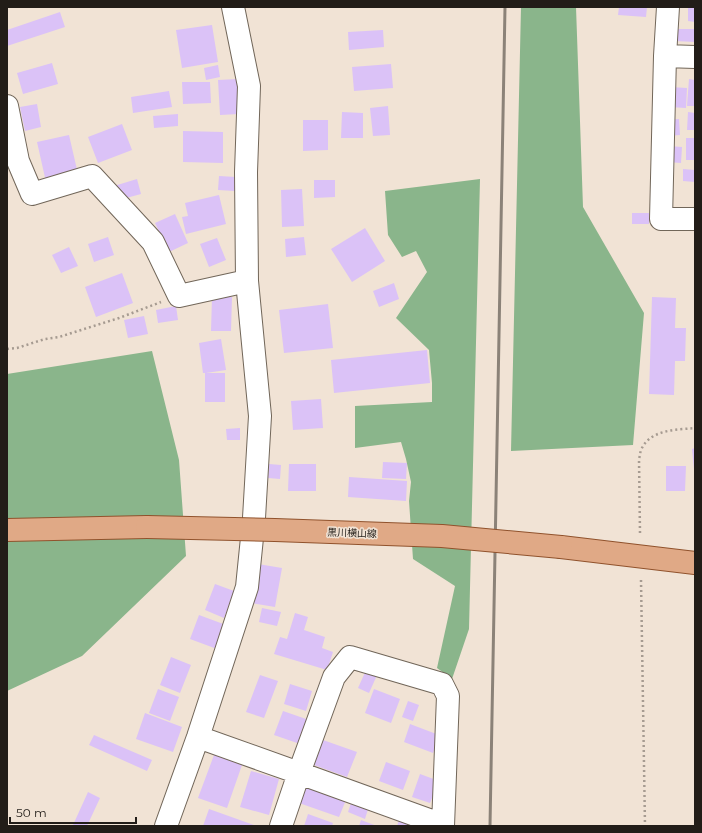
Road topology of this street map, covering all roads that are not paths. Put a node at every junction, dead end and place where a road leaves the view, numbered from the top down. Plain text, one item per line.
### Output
1 (233, 7) edge
2 (668, 7) edge
3 (665, 56) junction
4 (695, 57) edge
5 (7, 106) edge
6 (695, 219) edge
7 (247, 281) junction
8 (7, 530) edge
9 (695, 563) edge
10 (198, 737) junction
11 (299, 774) junction
12 (443, 825) edge
13 (166, 826) edge
14 (281, 826) edge

1 - 7 street
2 - 3 street
3 - 4 street
3 - 6 street
5 - 7 street
7 - 10 street
8 - 9 main road, 黒川横山線, bridge
10 - 11 street
10 - 13 street
11 - 12 street
11 - 12 street
11 - 14 street

